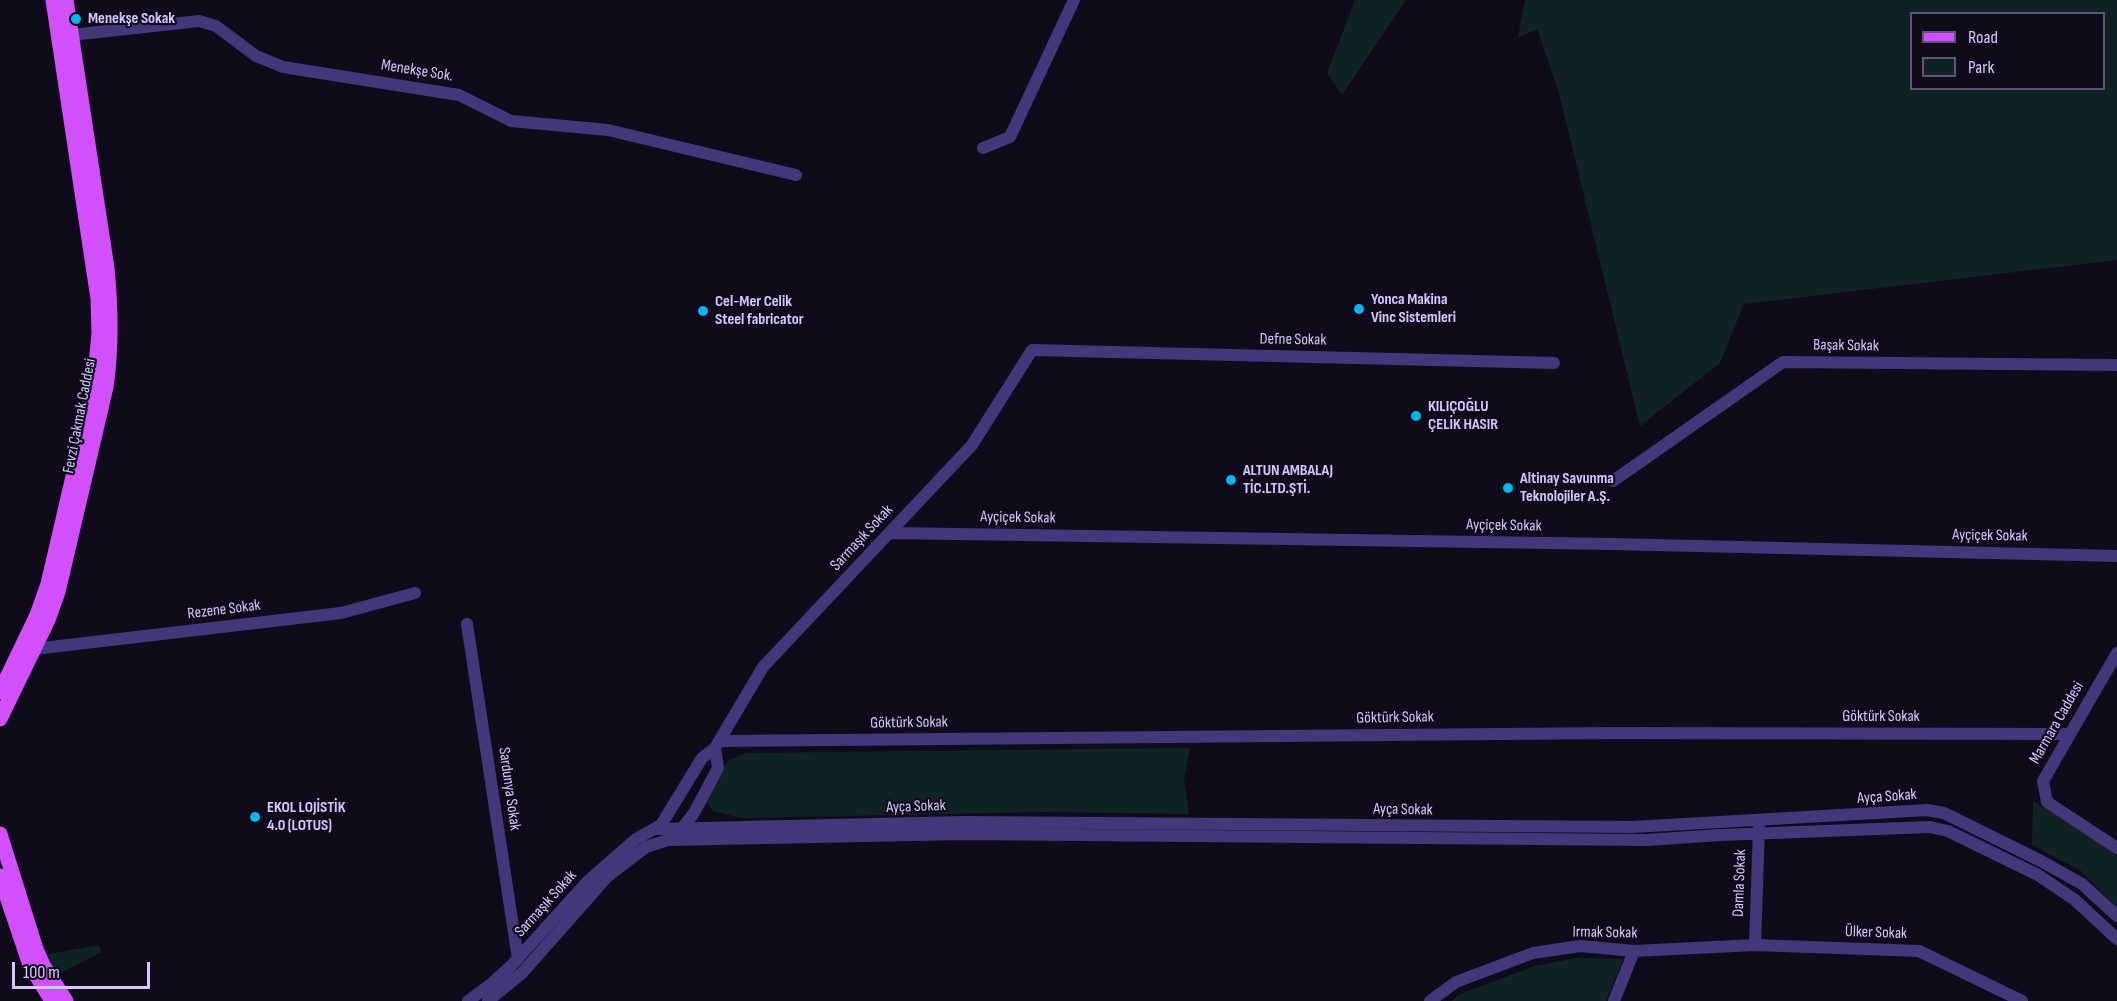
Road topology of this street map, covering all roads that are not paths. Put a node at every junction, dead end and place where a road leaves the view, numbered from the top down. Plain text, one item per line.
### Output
1 (53, 0) edge
2 (66, 0) edge
3 (1074, 0) edge
4 (71, 35) junction
5 (983, 148) dead end
6 (796, 175) dead end
7 (1032, 350) joint
8 (1554, 363) dead end
9 (2117, 365) edge
10 (1613, 481) dead end
11 (890, 533) junction
12 (2117, 556) edge
13 (415, 593) dead end
14 (468, 624) dead end
15 (34, 649) junction
16 (2117, 653) edge
17 (0, 692) edge
18 (0, 719) edge
19 (2070, 734) junction
20 (718, 744) junction
21 (680, 795) junction
22 (698, 807) junction
23 (1759, 827) junction
24 (657, 829) junction
25 (683, 829) junction
26 (1253, 831) junction
27 (708, 833) junction
28 (0, 834) edge
29 (668, 840) junction
30 (654, 844) joint
31 (2117, 848) edge
32 (0, 876) edge
33 (2117, 916) edge
34 (2117, 939) edge
35 (1755, 945) junction
36 (1634, 951) junction
37 (518, 959) junction
38 (500, 985) junction
39 (52, 1001) edge
40 (66, 1001) edge
41 (468, 1001) edge
42 (488, 1001) edge
43 (1430, 1001) edge
44 (1614, 1001) edge
45 (2022, 1001) edge

1 - 17 main road, Fevzi Çakmak Caddesi
2 - 4 main road, Fevzi Çakmak Caddesi
3 - 5 street
4 - 6 street, Menekşe Sok.
4 - 15 main road, Fevzi Çakmak Caddesi
7 - 8 street, Defne Sokak
7 - 11 street, Sarmaşık Sokak
9 - 10 street, Başak Sokak
11 - 12 street, Ayçiçek Sokak
11 - 20 street, Sarmaşık Sokak
13 - 15 street, Rezene Sokak
14 - 37 street, Sardunya Sokak
15 - 18 main road, Fevzi Çakmak Caddesi
16 - 19 street, Marmara Caddesi
19 - 20 street, Göktürk Sokak
19 - 31 street, Marmara Caddesi
20 - 21 street, Sarmaşık Sokak
20 - 22 street, Sarmaşık Sokak
21 - 24 street, Sarmaşık Sokak
21 - 25 street
22 - 25 street, Sarmaşık Sokak
22 - 27 street
23 - 26 street, Ayça Sokak
23 - 26 street, Ayça Sokak
23 - 33 street, Ayça Sokak
23 - 34 street
23 - 35 street, Damla Sokak
24 - 25 street, Ayça Sokak
24 - 37 street, Sarmaşık Sokak
25 - 27 street, Ayça Sokak
25 - 29 street, Sarmaşık Sokak
26 - 27 street, Ayça Sokak
27 - 29 street, Ayça Sokak
28 - 40 main road
29 - 30 street, Ayça Sokak
30 - 38 street, Sarmaşık Sokak
32 - 39 main road
35 - 36 street, Irmak Sokak
35 - 45 street, Ülker Sokak
36 - 43 street, Irmak Sokak
36 - 44 street
37 - 38 street, Sarmaşık Sokak
38 - 41 street, Sarmaşık Sokak
38 - 42 street, Sarmaşık Sokak

